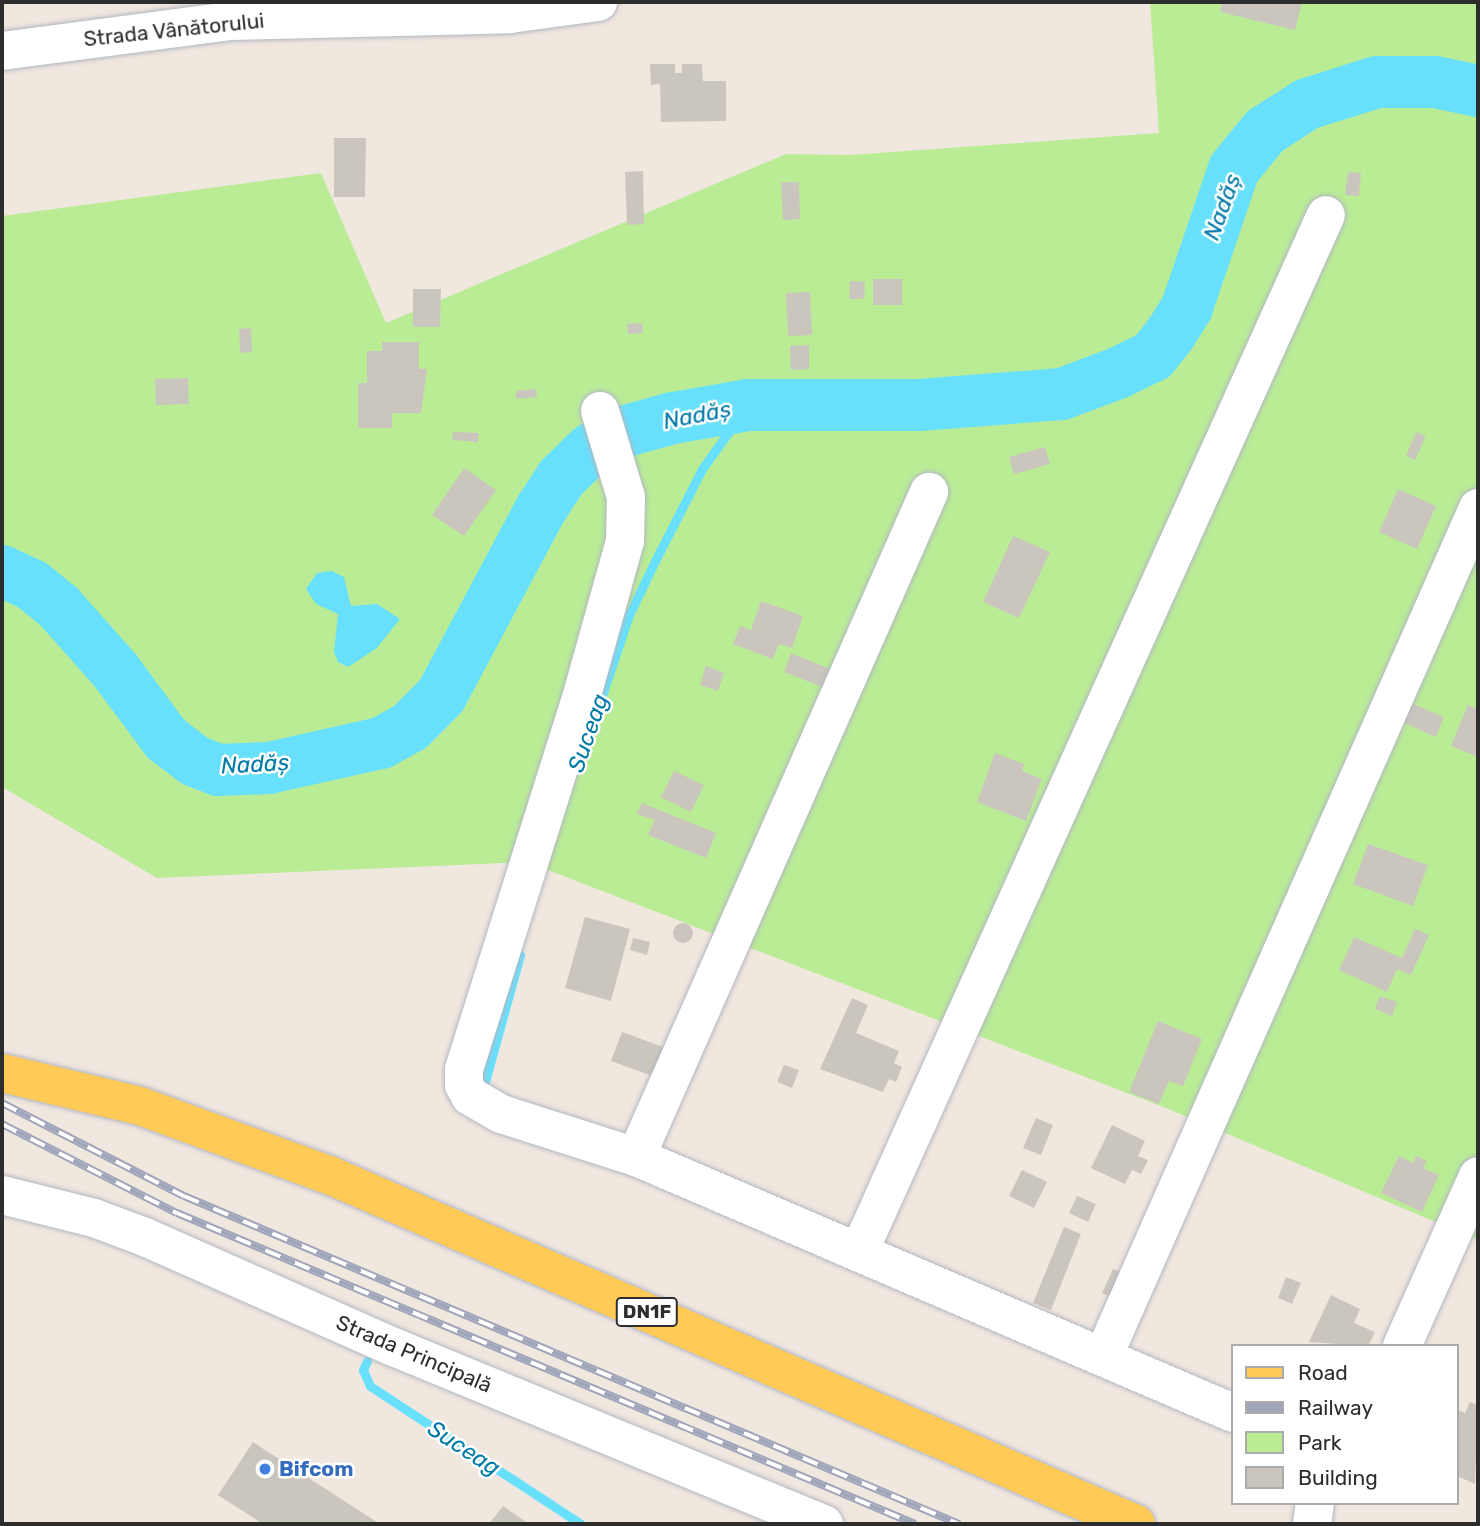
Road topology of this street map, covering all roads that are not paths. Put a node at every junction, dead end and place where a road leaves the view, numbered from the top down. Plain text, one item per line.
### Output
1 (598, 2) edge
2 (2, 51) edge
3 (1326, 215) dead end
4 (600, 411) dead end
5 (929, 492) dead end
6 (1478, 508) edge
7 (2, 1073) edge
8 (636, 1157) junction
9 (1478, 1177) edge
10 (2, 1195) edge
11 (859, 1252) junction
12 (1403, 1344) edge
13 (1103, 1357) junction
14 (1232, 1413) edge
15 (1315, 1505) edge
16 (824, 1524) edge
17 (1136, 1524) edge
18 (1312, 1524) edge

1 - 2 street, Strada Vânătorului
3 - 11 street
4 - 8 street
5 - 8 street
6 - 13 street
7 - 17 main road, DN1F
8 - 11 street
9 - 12 street
10 - 16 street, Strada Principală
11 - 13 street
13 - 14 street
15 - 18 street

